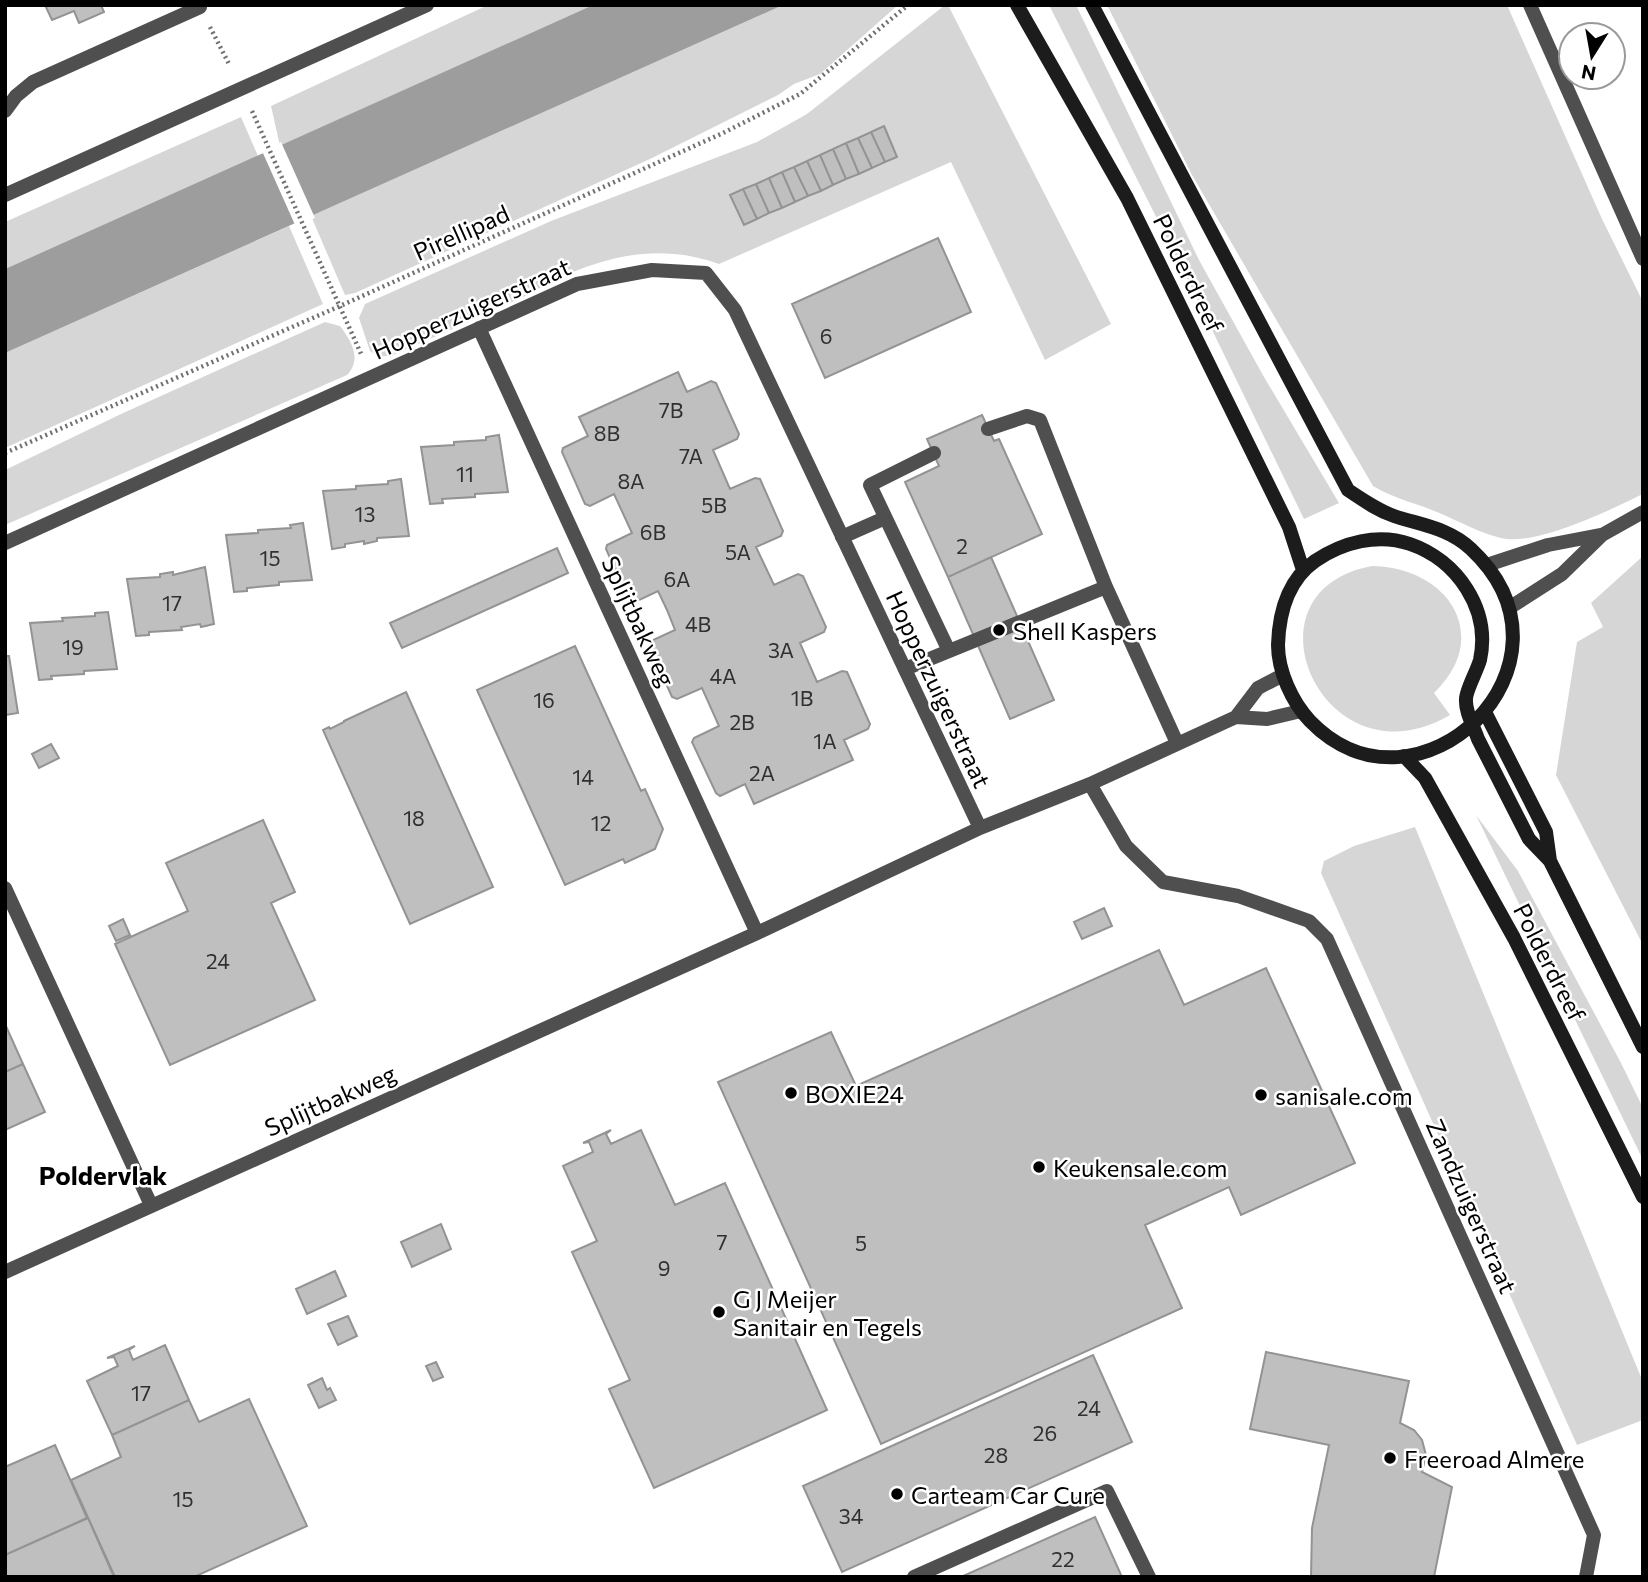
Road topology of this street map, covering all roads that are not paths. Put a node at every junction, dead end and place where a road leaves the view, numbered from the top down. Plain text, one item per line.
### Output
1 (200, 5) edge
2 (427, 5) edge
3 (1017, 5) edge
4 (1092, 5) edge
5 (1530, 5) edge
6 (5, 111) edge
7 (5, 195) edge
8 (1643, 259) edge
9 (479, 328) junction
10 (988, 429) dead end
11 (934, 453) dead end
12 (1643, 512) edge
13 (885, 517) junction
14 (1602, 535) junction
15 (842, 537) junction
16 (5, 543) edge
17 (1487, 565) junction
18 (1303, 570) junction
19 (1458, 576) junction
20 (1106, 587) junction
21 (1508, 608) junction
22 (949, 651) junction
23 (905, 669) junction
24 (1283, 676) junction
25 (1301, 711) junction
26 (1485, 712) junction
27 (1236, 717) junction
28 (1473, 724) junction
29 (1177, 743) junction
30 (1404, 756) junction
31 (1090, 784) junction
32 (980, 828) junction
33 (1550, 861) junction
34 (5, 888) edge
35 (757, 933) junction
36 (1643, 1047) edge
37 (1643, 1197) edge
38 (151, 1205) junction
39 (5, 1272) edge
40 (914, 1577) edge
41 (1149, 1577) edge
42 (1586, 1577) edge

1 - 6 street
2 - 7 street
3 - 18 main road, Polderdreef
4 - 17 main road, Polderdreef
5 - 8 street
9 - 15 street, Hopperzuigerstraat
9 - 16 street, Hopperzuigerstraat
9 - 35 street, Splijtbakweg
10 - 20 street
11 - 13 street
12 - 14 street
13 - 15 street
13 - 22 street
14 - 17 street
14 - 21 street
15 - 23 street, Hopperzuigerstraat
17 - 19 main road
17 - 21 main road, Polderdreef
18 - 19 main road
18 - 24 main road
19 - 28 main road
20 - 22 street
20 - 29 street
21 - 26 main road, Polderdreef
22 - 23 street
23 - 32 street, Hopperzuigerstraat
24 - 25 main road
24 - 27 street, Splijtbakweg
25 - 27 street, Splijtbakweg
25 - 30 main road
26 - 28 main road, Polderdreef
26 - 33 main road, Polderdreef
27 - 29 street, Splijtbakweg
28 - 30 main road
28 - 33 main road, Polderdreef
29 - 31 street, Splijtbakweg
30 - 37 main road, Polderdreef
31 - 32 street, Splijtbakweg
31 - 42 street, Zandzuigerstraat
32 - 35 street, Splijtbakweg
33 - 36 main road, Polderdreef
34 - 38 street
35 - 38 street, Splijtbakweg
38 - 39 street, Splijtbakweg
40 - 41 street

